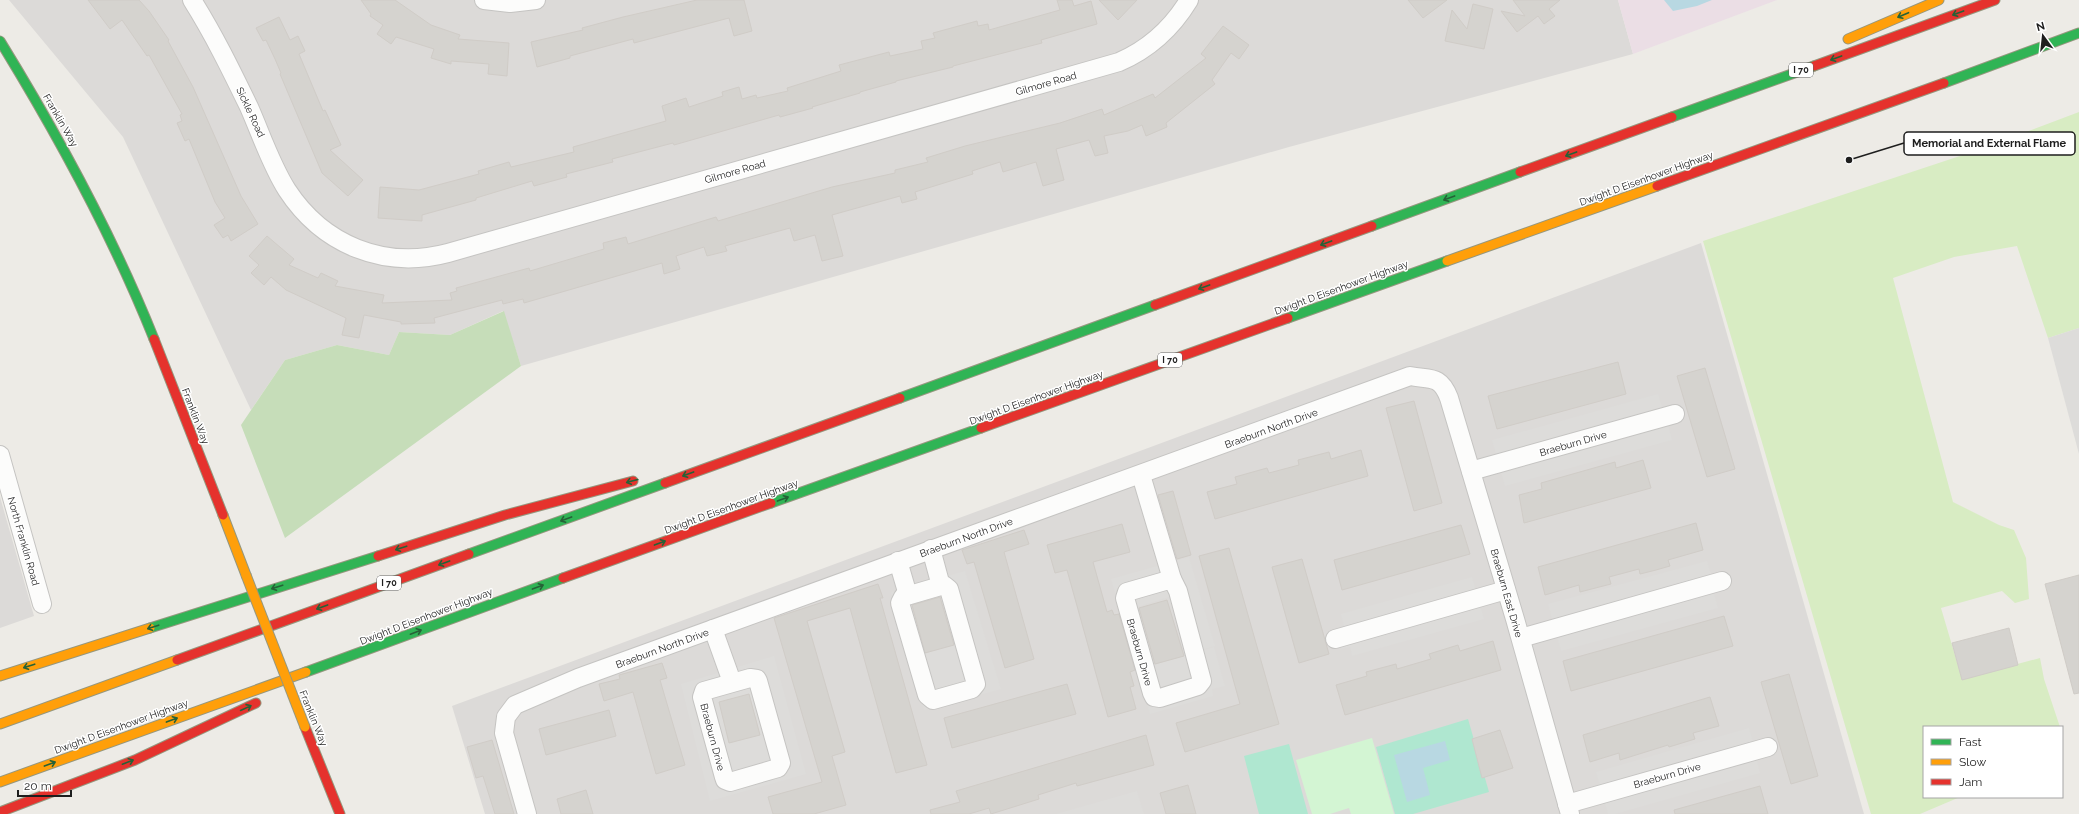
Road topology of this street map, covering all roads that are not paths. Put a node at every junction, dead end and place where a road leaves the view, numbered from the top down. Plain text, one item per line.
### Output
1 (192, 0) edge
2 (484, 0) edge
3 (536, 0) edge
4 (1189, 0) edge
5 (1939, 0) edge
6 (1995, 0) edge
7 (2079, 33) edge
8 (0, 41) edge
9 (2079, 42) edge
10 (1838, 43) dead end
11 (1773, 70) dead end
12 (1961, 77) junction
13 (1607, 141) junction
14 (313, 222) joint
15 (1433, 380) joint
16 (1675, 414) dead end
17 (778, 442) junction
18 (0, 455) edge
19 (671, 470) dead end
20 (1471, 471) junction
21 (1141, 475) junction
22 (641, 478) dead end
23 (931, 549) junction
24 (898, 561) junction
25 (1172, 579) junction
26 (1722, 581) dead end
27 (941, 586) junction
28 (1506, 590) junction
29 (908, 596) junction
30 (42, 604) dead end
31 (713, 629) junction
32 (1520, 638) junction
33 (1335, 639) dead end
34 (380, 646) junction
35 (0, 676) edge
36 (732, 682) junction
37 (279, 692) dead end
38 (264, 699) dead end
39 (0, 724) edge
40 (1768, 747) dead end
41 (0, 782) edge
42 (1568, 809) edge
43 (0, 812) edge
44 (340, 814) edge
45 (527, 814) edge

1 - 14 street, Sickle Road
2 - 3 street
4 - 14 street, Gilmore Road
5 -> 10 main road
6 -> 13 main road, I 70
7 - 12 main road, Dwight D Eisenhower Highway / I 70
8 - 44 main road, Franklin Way, bridge
9 - 12 main road
11 - 13 main road
34 -> 12 main road, Dwight D Eisenhower Highway / I 70
13 -> 17 main road, I 70
15 - 20 street, Braeburn East Drive
15 - 21 street, Braeburn North Drive
16 - 20 street, Braeburn Drive
17 - 19 main road
17 -> 39 main road, I 70
18 - 30 street, North Franklin Road
20 - 28 street, Braeburn East Drive
21 - 23 street, Braeburn North Drive
21 - 25 street, Braeburn Drive
22 -> 35 main road
23 - 24 street, Braeburn North Drive
23 - 27 street
24 - 29 street
24 - 31 street, Braeburn North Drive
25 - 25 street, Braeburn Drive
26 - 32 street
27 - 29 street
27 - 29 street
28 - 32 street, Braeburn East Drive
28 - 33 street
31 - 36 street
31 - 45 street, Braeburn North Drive
32 - 42 street, Braeburn East Drive
34 - 37 main road
41 -> 34 main road, Dwight D Eisenhower Highway / I 70
36 - 36 street, Braeburn Drive
43 -> 38 main road
40 - 42 street, Braeburn Drive

